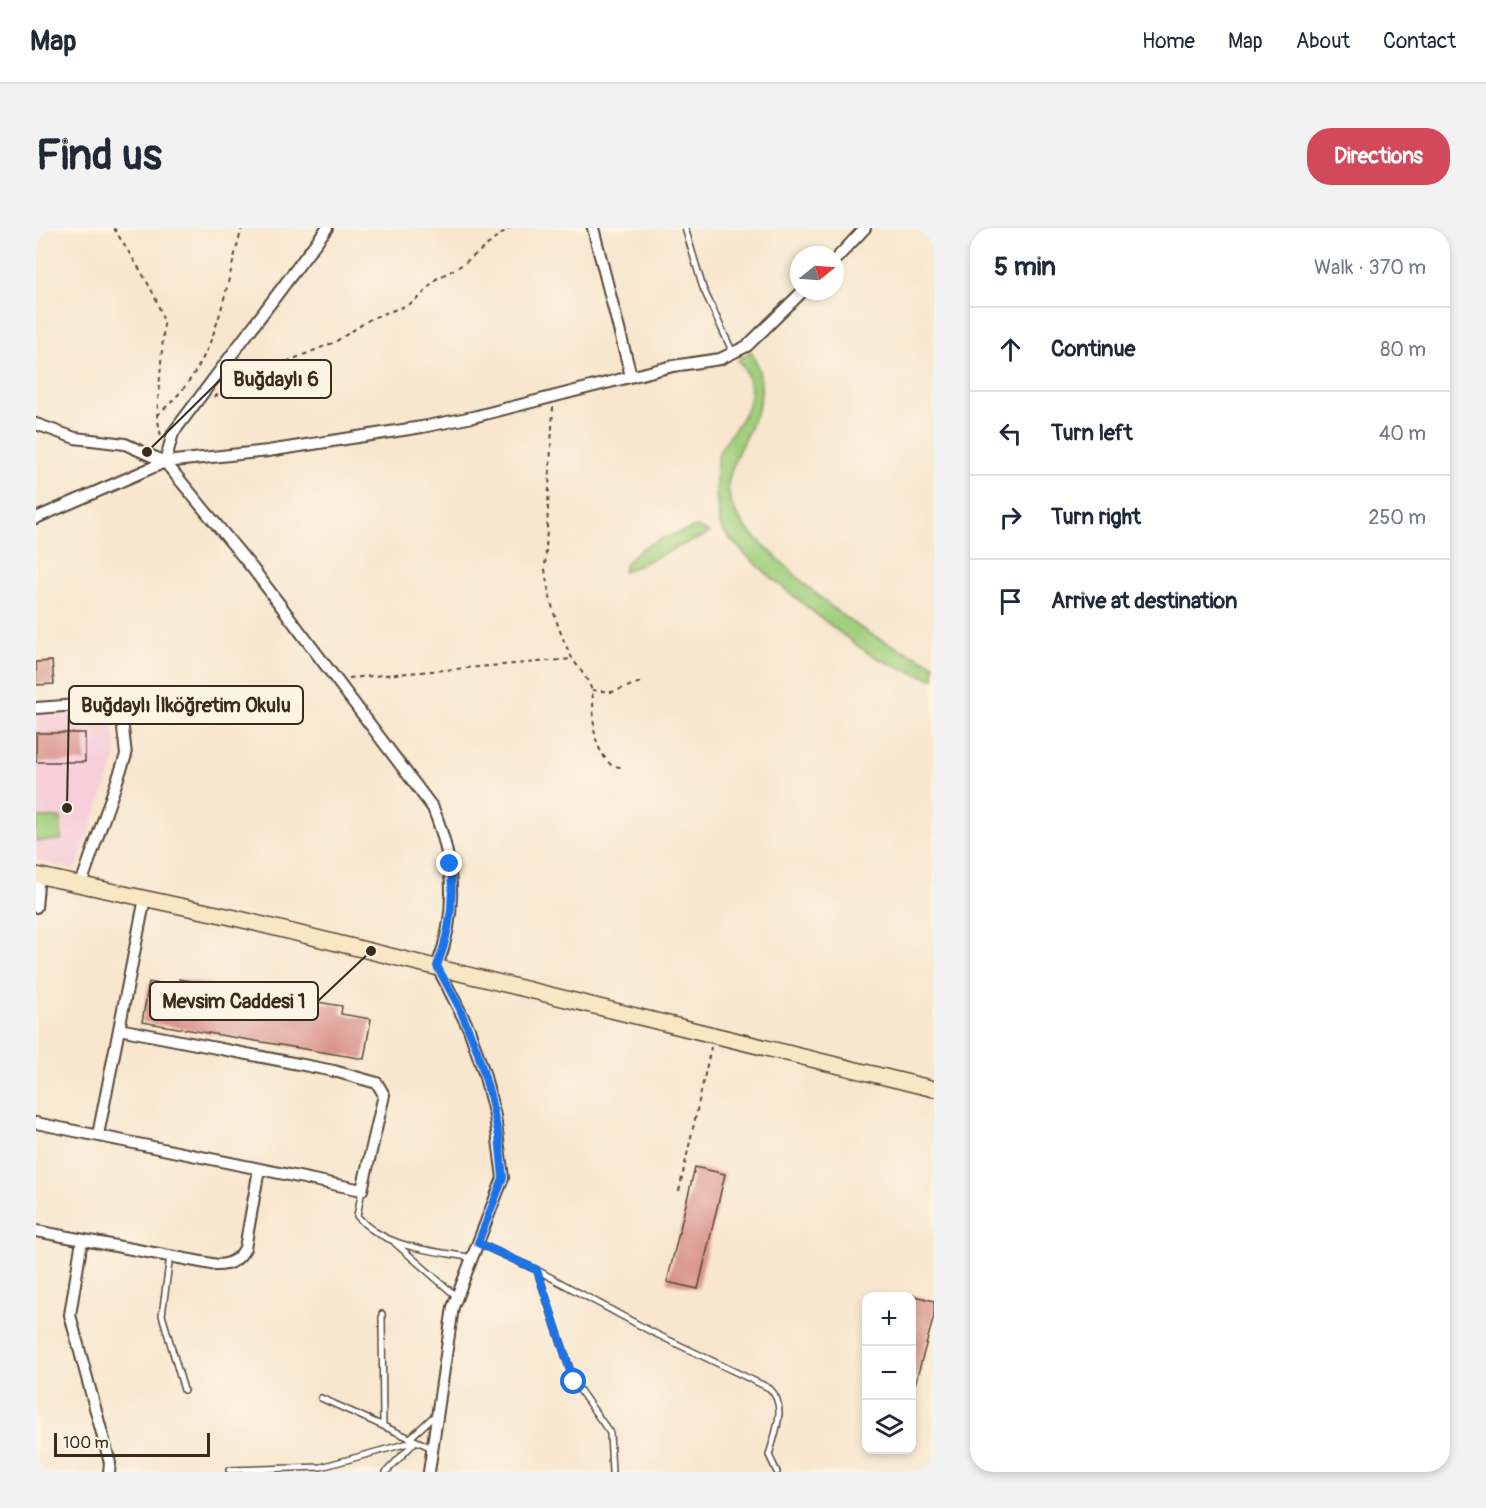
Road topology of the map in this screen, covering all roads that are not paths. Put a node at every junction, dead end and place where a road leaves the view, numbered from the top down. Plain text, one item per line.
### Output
1 (327, 228) edge
2 (592, 228) edge
3 (684, 228) edge
4 (865, 228) edge
5 (844, 250) edge
6 (794, 300) edge
7 (733, 354) junction
8 (631, 376) junction
9 (36, 424) edge
10 (165, 462) junction
11 (36, 518) edge
12 (36, 708) edge
13 (38, 875) edge
14 (81, 884) junction
15 (145, 898) junction
16 (36, 907) edge
17 (437, 966) junction
18 (119, 1029) junction
19 (934, 1089) edge
20 (36, 1123) edge
21 (98, 1136) junction
22 (259, 1169) junction
23 (362, 1190) junction
24 (36, 1231) edge
25 (82, 1240) junction
26 (394, 1242) junction
27 (478, 1243) junction
28 (170, 1256) junction
29 (472, 1258) junction
30 (537, 1270) junction
31 (457, 1297) junction
32 (382, 1314) dead end
33 (184, 1390) dead end
34 (321, 1398) dead end
35 (438, 1412) junction
36 (383, 1426) junction
37 (413, 1440) junction
38 (432, 1448) junction
39 (321, 1467) junction
40 (229, 1470) dead end
41 (109, 1472) edge
42 (315, 1472) edge
43 (386, 1472) edge
44 (429, 1472) edge
45 (612, 1472) edge
46 (777, 1472) edge

1 - 10 street
2 - 8 street
3 - 7 lane
4 - 5 street
6 - 7 street
7 - 8 street
8 - 10 street
9 - 10 street
10 - 11 street
10 - 17 street
12 - 14 street
13 - 14 street
13 - 16 street
14 - 15 street
15 - 17 street
15 - 18 street
17 - 19 street
17 - 27 street
18 - 21 street
18 - 23 street
20 - 21 street
21 - 22 street
22 - 23 street
22 - 28 street
23 - 26 lane
24 - 25 street
25 - 28 street
25 - 41 street
26 - 29 lane
26 - 31 lane
27 - 29 street
27 - 30 lane
28 - 33 lane
29 - 31 street
30 - 45 lane
30 - 46 lane
31 - 35 street
32 - 36 lane
34 - 36 lane
35 - 37 lane
35 - 38 street
36 - 37 lane
37 - 38 lane
37 - 39 lane
37 - 43 lane
38 - 44 street
39 - 40 lane
39 - 42 lane

